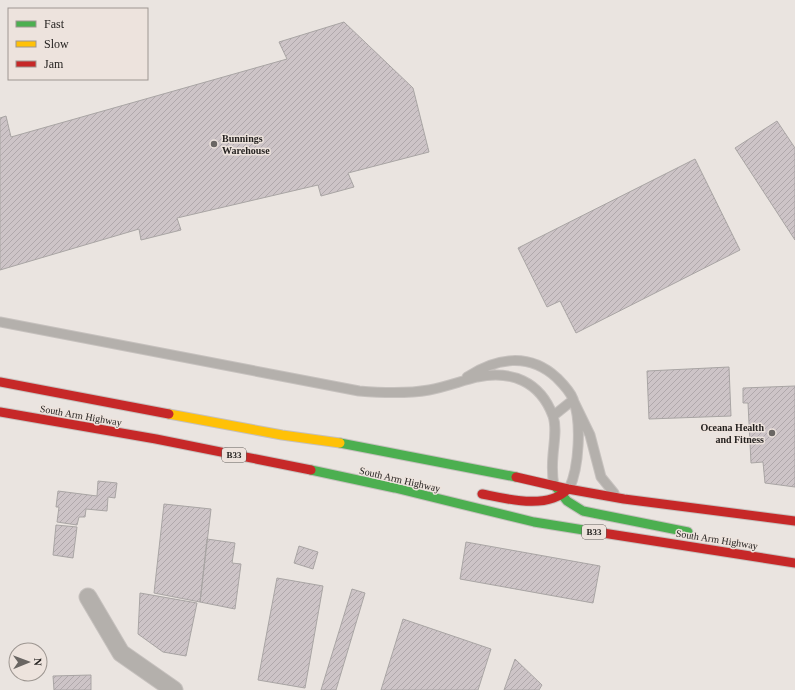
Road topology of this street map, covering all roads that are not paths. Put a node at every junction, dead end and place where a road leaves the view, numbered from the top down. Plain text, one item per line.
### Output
1 (0, 322) edge
2 (0, 382) edge
3 (459, 382) junction
4 (574, 400) junction
5 (0, 412) edge
6 (553, 416) junction
7 (554, 486) junction
8 (395, 488) junction
9 (439, 490) dead end
10 (476, 493) dead end
11 (565, 493) junction
12 (624, 499) junction
13 (795, 521) edge
14 (696, 533) dead end
15 (747, 547) dead end
16 (792, 563) edge
17 (88, 597) dead end
18 (174, 690) edge

1 - 3 lane
2 - 7 main road, South Arm Highway
3 - 4 lane
3 - 6 lane
4 - 6 lane
4 - 11 lane
4 - 12 lane
5 - 8 main road, South Arm Highway / B33
6 - 7 lane
7 - 11 main road
8 - 9 main road
8 - 16 main road, South Arm Highway / B33
10 - 11 main road
11 - 12 main road
11 - 14 main road
12 - 13 main road
15 - 16 main road
17 - 18 street

